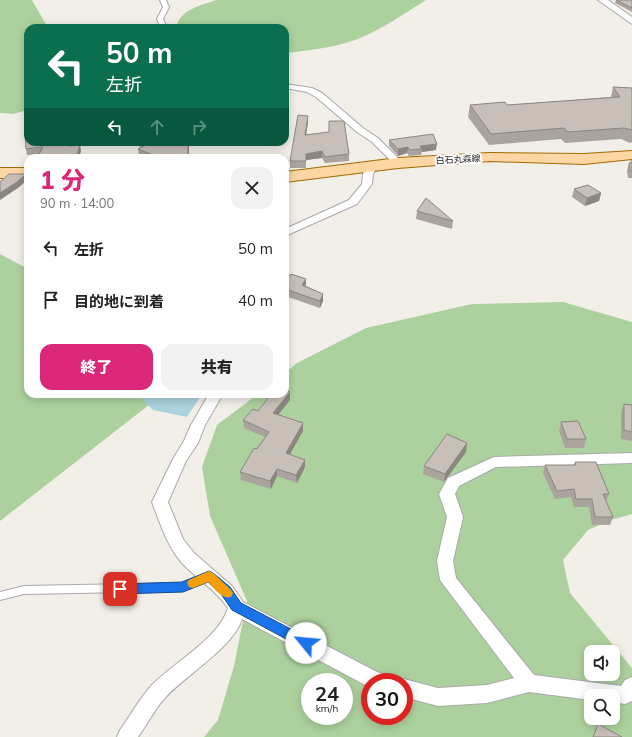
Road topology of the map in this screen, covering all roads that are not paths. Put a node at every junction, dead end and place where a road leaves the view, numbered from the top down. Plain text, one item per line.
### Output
1 (163, 0) edge
2 (602, 0) edge
3 (632, 21) edge
4 (161, 24) edge
5 (289, 87) edge
6 (632, 155) edge
7 (398, 163) junction
8 (372, 167) junction
9 (0, 173) edge
10 (24, 173) edge
11 (289, 177) edge
12 (289, 231) edge
13 (214, 398) edge
14 (632, 458) edge
15 (209, 576) junction
16 (0, 596) edge
17 (237, 607) junction
18 (361, 673) edge
19 (529, 683) junction
20 (632, 686) edge
21 (413, 690) edge
22 (127, 737) edge

1 - 4 street
2 - 3 street
5 - 7 street
6 - 7 main road, 白石丸森線
7 - 8 main road, 白石丸森線
8 - 11 main road, 白石丸森線
8 - 12 street
9 - 10 main road
13 - 15 street
14 - 19 street
15 - 16 lane
15 - 17 street
17 - 18 street
17 - 22 street
19 - 20 street
19 - 21 street

